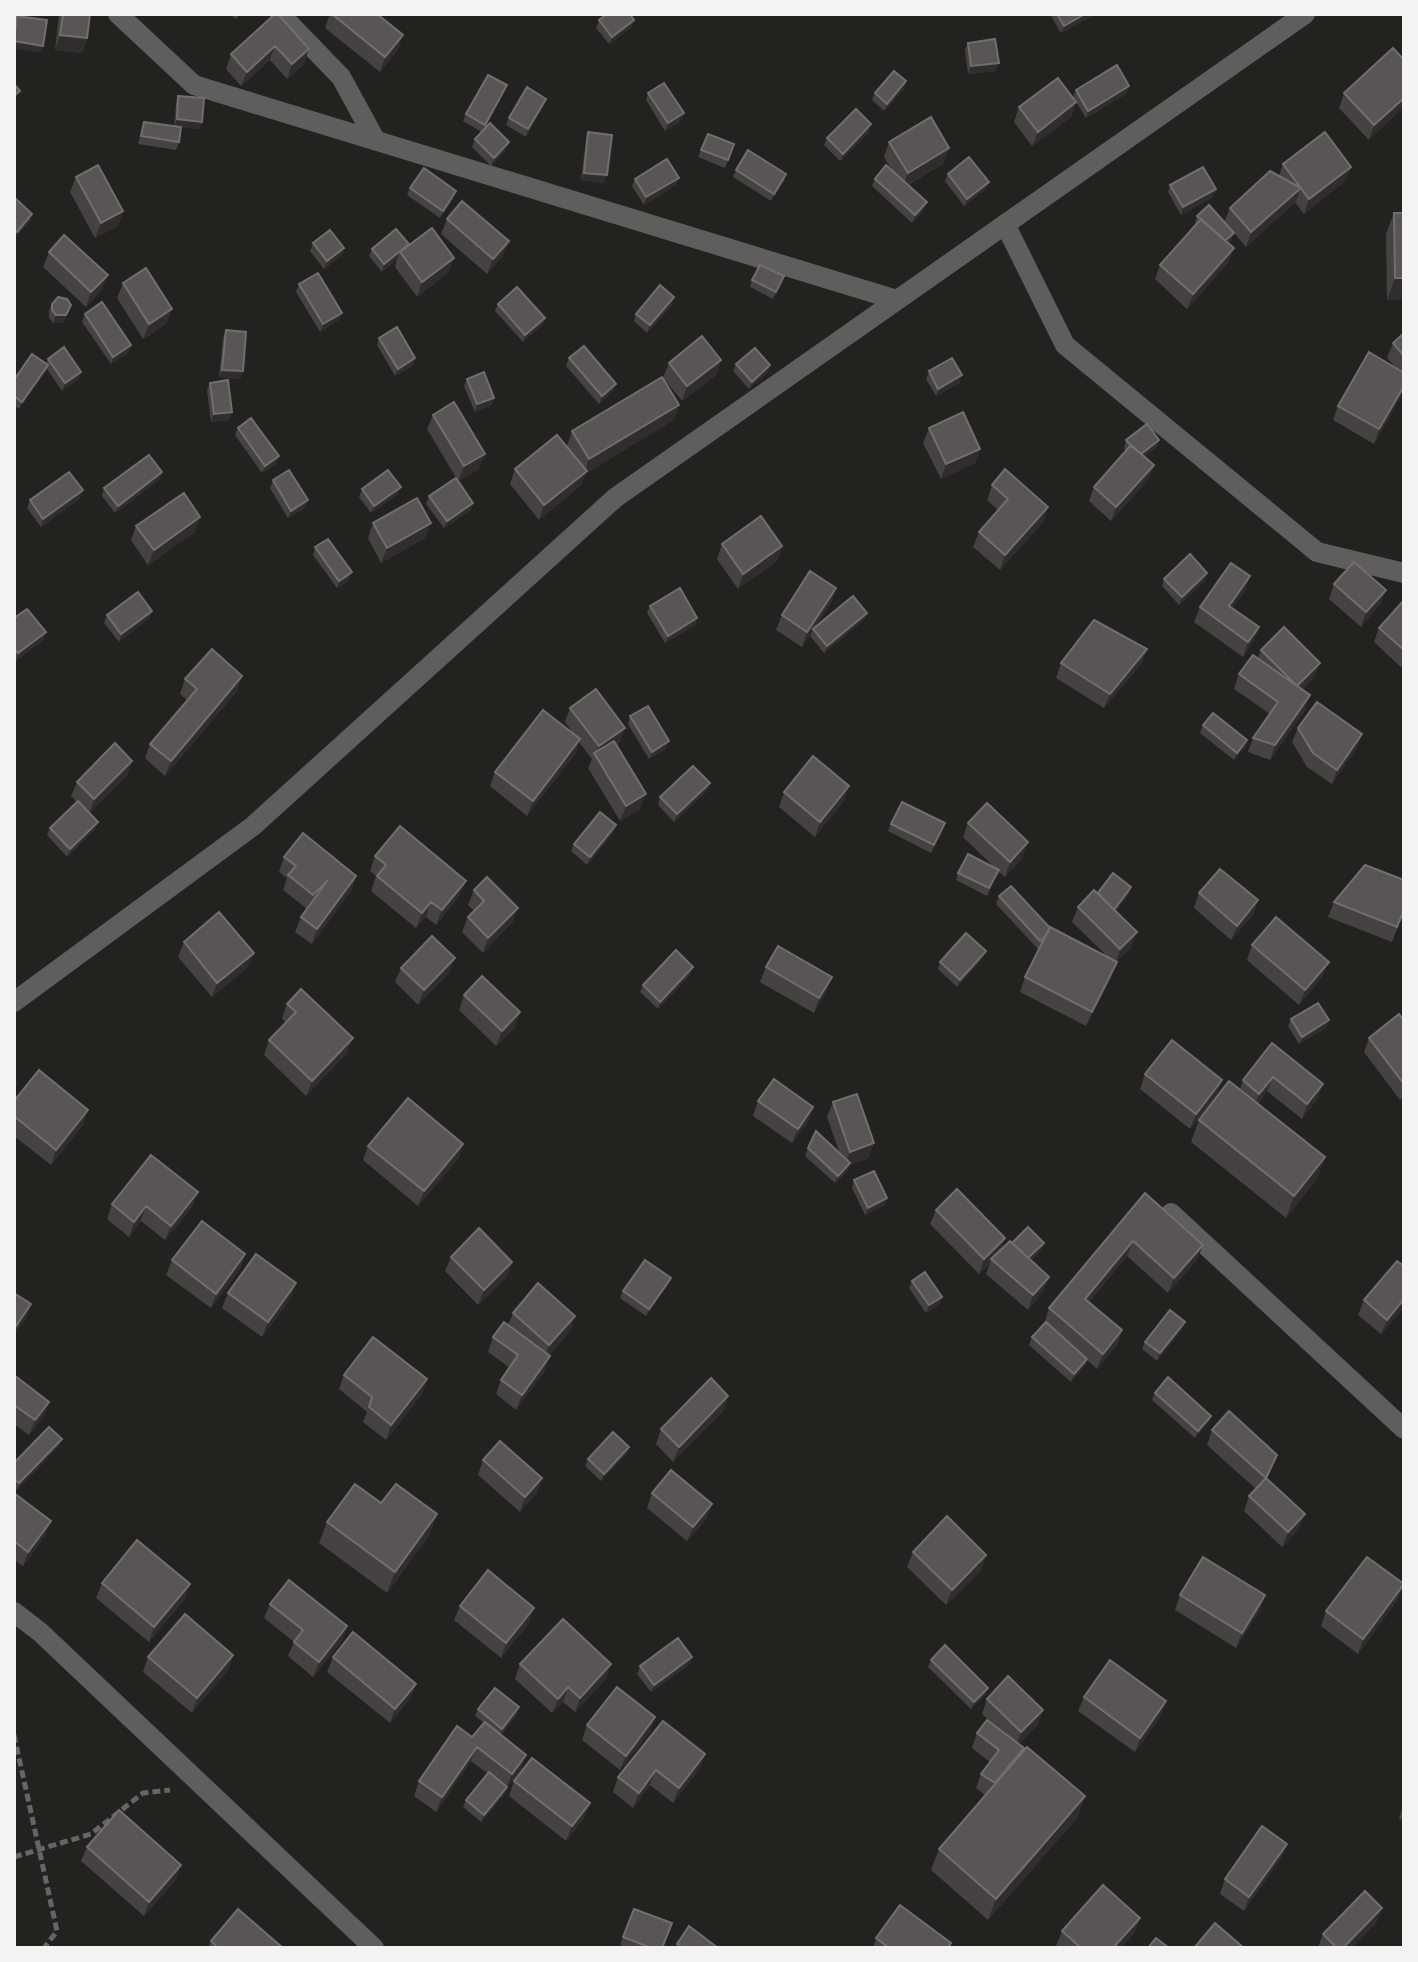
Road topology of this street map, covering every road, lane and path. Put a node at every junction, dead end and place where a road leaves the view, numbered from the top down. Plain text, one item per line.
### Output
1 (118, 14) edge
2 (280, 14) edge
3 (1305, 14) edge
4 (376, 141) junction
5 (1005, 224) junction
6 (897, 300) junction
7 (1404, 573) edge
8 (14, 1002) edge
9 (1171, 1213) edge
10 (1404, 1429) edge
11 (14, 1612) edge
12 (14, 1735) edge
13 (203, 1786) junction
14 (39, 1848) junction
15 (14, 1857) edge
16 (44, 1948) edge
17 (374, 1948) edge

1 - 4 street
2 - 4 street
3 - 5 street
4 - 6 street
5 - 6 street
5 - 7 street
6 - 8 street
9 - 10 street
11 - 13 street
12 - 14 path
13 - 14 path
13 - 17 street
14 - 15 path
14 - 16 path

